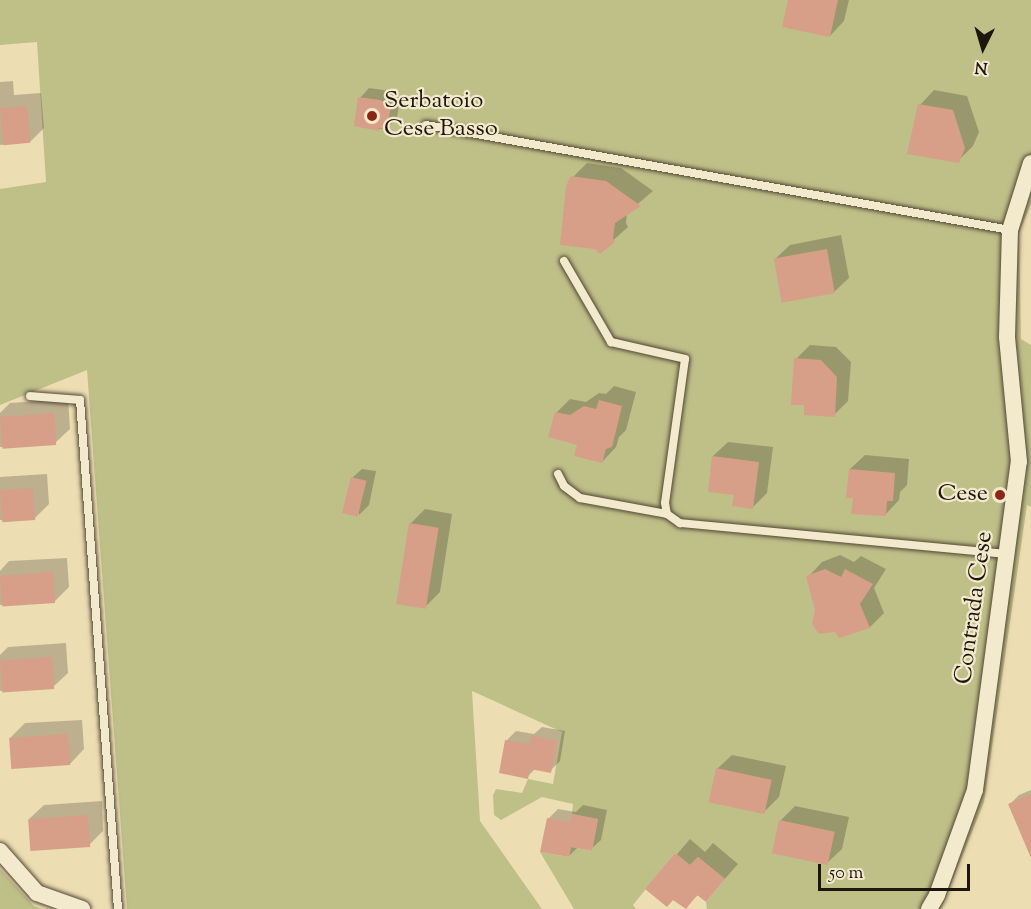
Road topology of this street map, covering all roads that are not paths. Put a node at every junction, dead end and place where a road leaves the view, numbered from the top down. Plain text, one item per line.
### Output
1 (426, 125) dead end
2 (1031, 163) edge
3 (1010, 230) junction
4 (564, 261) dead end
5 (30, 396) dead end
6 (558, 474) dead end
7 (667, 514) junction
8 (1006, 554) junction
9 (0, 851) edge
10 (82, 909) edge
11 (118, 909) edge
12 (928, 909) edge

1 - 3 lane
2 - 3 street, Contrada Cese
3 - 8 street, Contrada Cese
4 - 7 lane
5 - 11 lane
6 - 7 lane
7 - 8 lane
8 - 12 street, Contrada Cese
9 - 10 street

